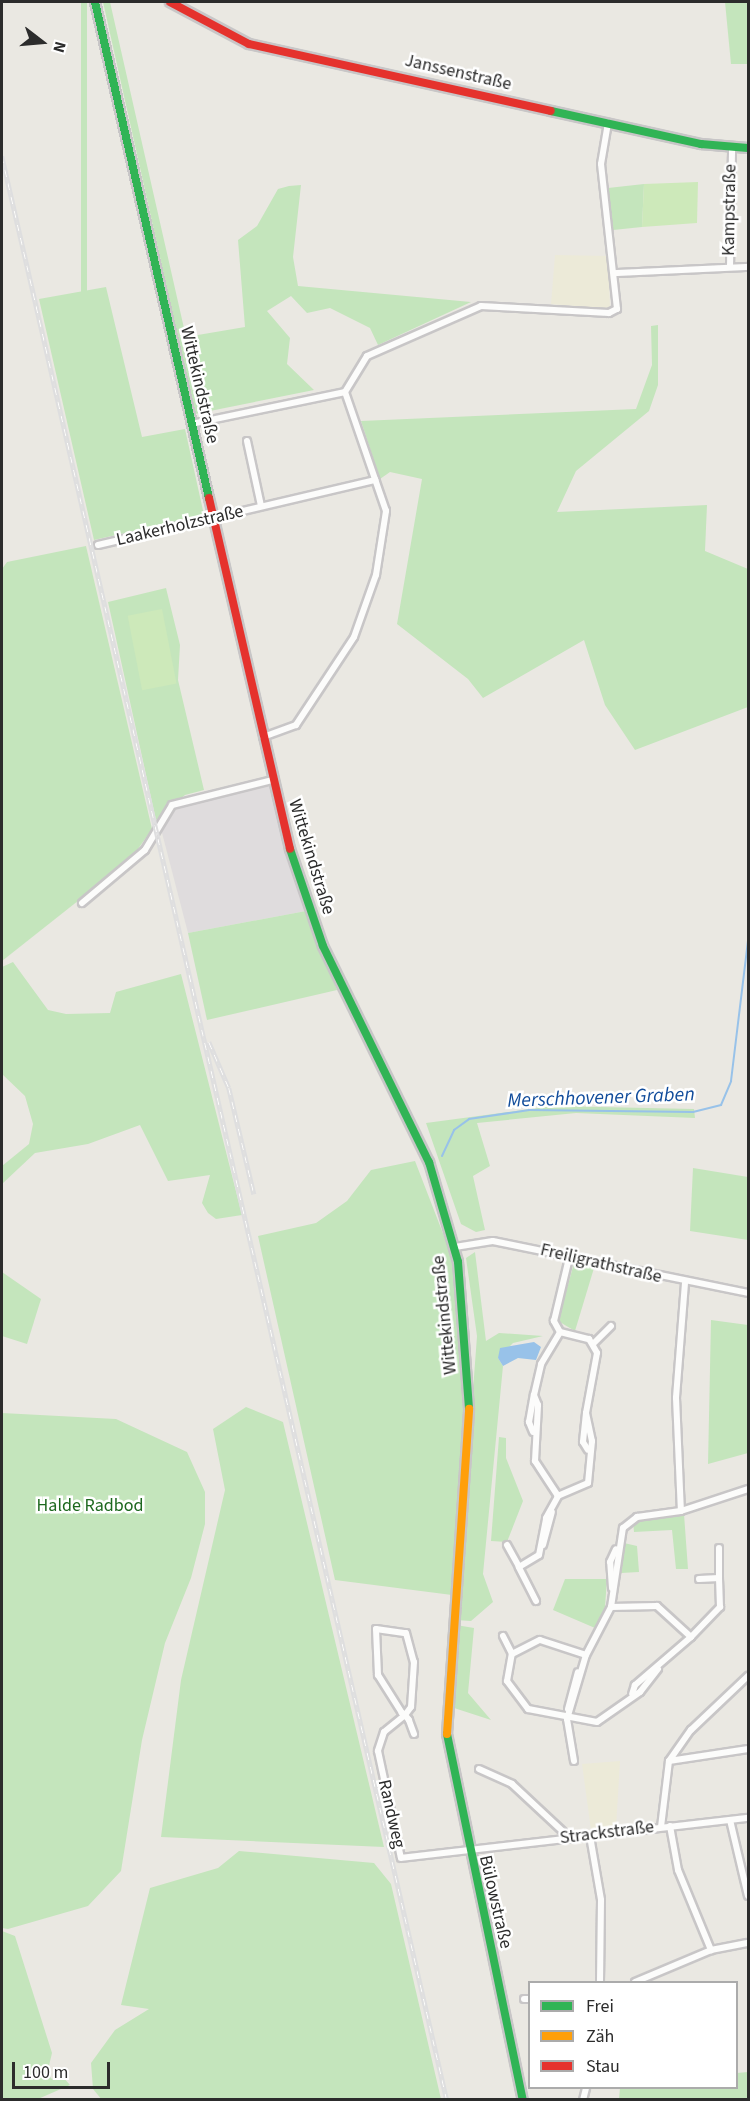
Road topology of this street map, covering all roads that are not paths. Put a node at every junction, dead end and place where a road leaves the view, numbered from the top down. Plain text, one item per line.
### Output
1 (94, 2) edge
2 (170, 2) edge
3 (608, 123) junction
4 (732, 147) junction
5 (748, 148) edge
6 (730, 267) junction
7 (748, 267) edge
8 (615, 273) junction
9 (345, 392) junction
10 (191, 424) junction
11 (247, 441) dead end
12 (375, 480) junction
13 (261, 506) junction
14 (212, 518) junction
15 (98, 545) dead end
16 (262, 737) junction
17 (272, 780) junction
18 (82, 903) dead end
19 (455, 1247) junction
20 (569, 1258) junction
21 (686, 1283) junction
22 (748, 1293) edge
23 (611, 1326) dead end
24 (560, 1332) junction
25 (594, 1342) junction
26 (748, 1489) edge
27 (558, 1496) junction
28 (681, 1511) junction
29 (507, 1545) dead end
30 (719, 1548) dead end
31 (519, 1568) junction
32 (719, 1578) junction
33 (699, 1579) dead end
34 (536, 1601) dead end
35 (611, 1607) junction
36 (503, 1636) dead end
37 (691, 1638) junction
38 (512, 1654) junction
39 (586, 1655) junction
40 (748, 1676) edge
41 (446, 1710) joint
42 (405, 1715) junction
43 (567, 1719) junction
44 (414, 1734) dead end
45 (748, 1749) edge
46 (574, 1761) dead end
47 (669, 1761) junction
48 (479, 1769) dead end
49 (748, 1818) edge
50 (730, 1820) junction
51 (670, 1826) junction
52 (661, 1827) junction
53 (590, 1836) junction
54 (570, 1838) junction
55 (466, 1849) junction
56 (748, 1896) edge
57 (748, 1942) edge
58 (711, 1950) junction
59 (600, 1981) edge
60 (640, 1981) edge
61 (523, 2100) edge

1 - 10 main road, Wittekindstraße
2 - 3 main road, Janssenstraße
3 - 4 main road, Janssenstraße
3 - 8 street
4 - 5 main road, Janssenstraße
4 - 6 street, Kampstraße
6 - 7 street
6 - 8 street, Kampstraße
8 - 9 street
9 - 10 street
9 - 12 street
10 - 14 main road, Wittekindstraße
11 - 13 street, Laakerholzstraße
12 - 13 street, Laakerholzstraße
12 - 16 street
13 - 14 street, Laakerholzstraße
14 - 15 street, Laakerholzstraße
14 - 16 main road, Wittekindstraße
16 - 17 main road, Wittekindstraße
17 - 18 street
17 - 19 main road, Wittekindstraße
19 - 20 street, Freiligrathstraße
19 - 41 main road, Wittekindstraße
20 - 21 street, Freiligrathstraße
20 - 24 street
21 - 22 street, Freiligrathstraße
21 - 28 street
23 - 25 street
24 - 25 street
24 - 27 street
25 - 27 street
26 - 28 street
27 - 31 street
28 - 35 street
29 - 31 street
30 - 32 street
31 - 34 street
32 - 33 street
32 - 37 street
35 - 37 street
35 - 39 street
36 - 38 street
37 - 43 street
38 - 39 street
38 - 43 street
39 - 43 street
40 - 47 street
41 - 55 main road, Bülowstraße
42 - 42 street
42 - 44 street
42 - 55 street, Randweg
43 - 46 street
45 - 47 street
47 - 52 street
48 - 54 street
49 - 50 street, Strackstraße
50 - 51 street, Strackstraße
50 - 56 street
51 - 52 street, Strackstraße
51 - 58 street
52 - 53 street, Strackstraße
53 - 54 street, Strackstraße
53 - 59 street
54 - 55 street, Strackstraße
55 - 61 main road, Bülowstraße
57 - 58 street
58 - 60 street

